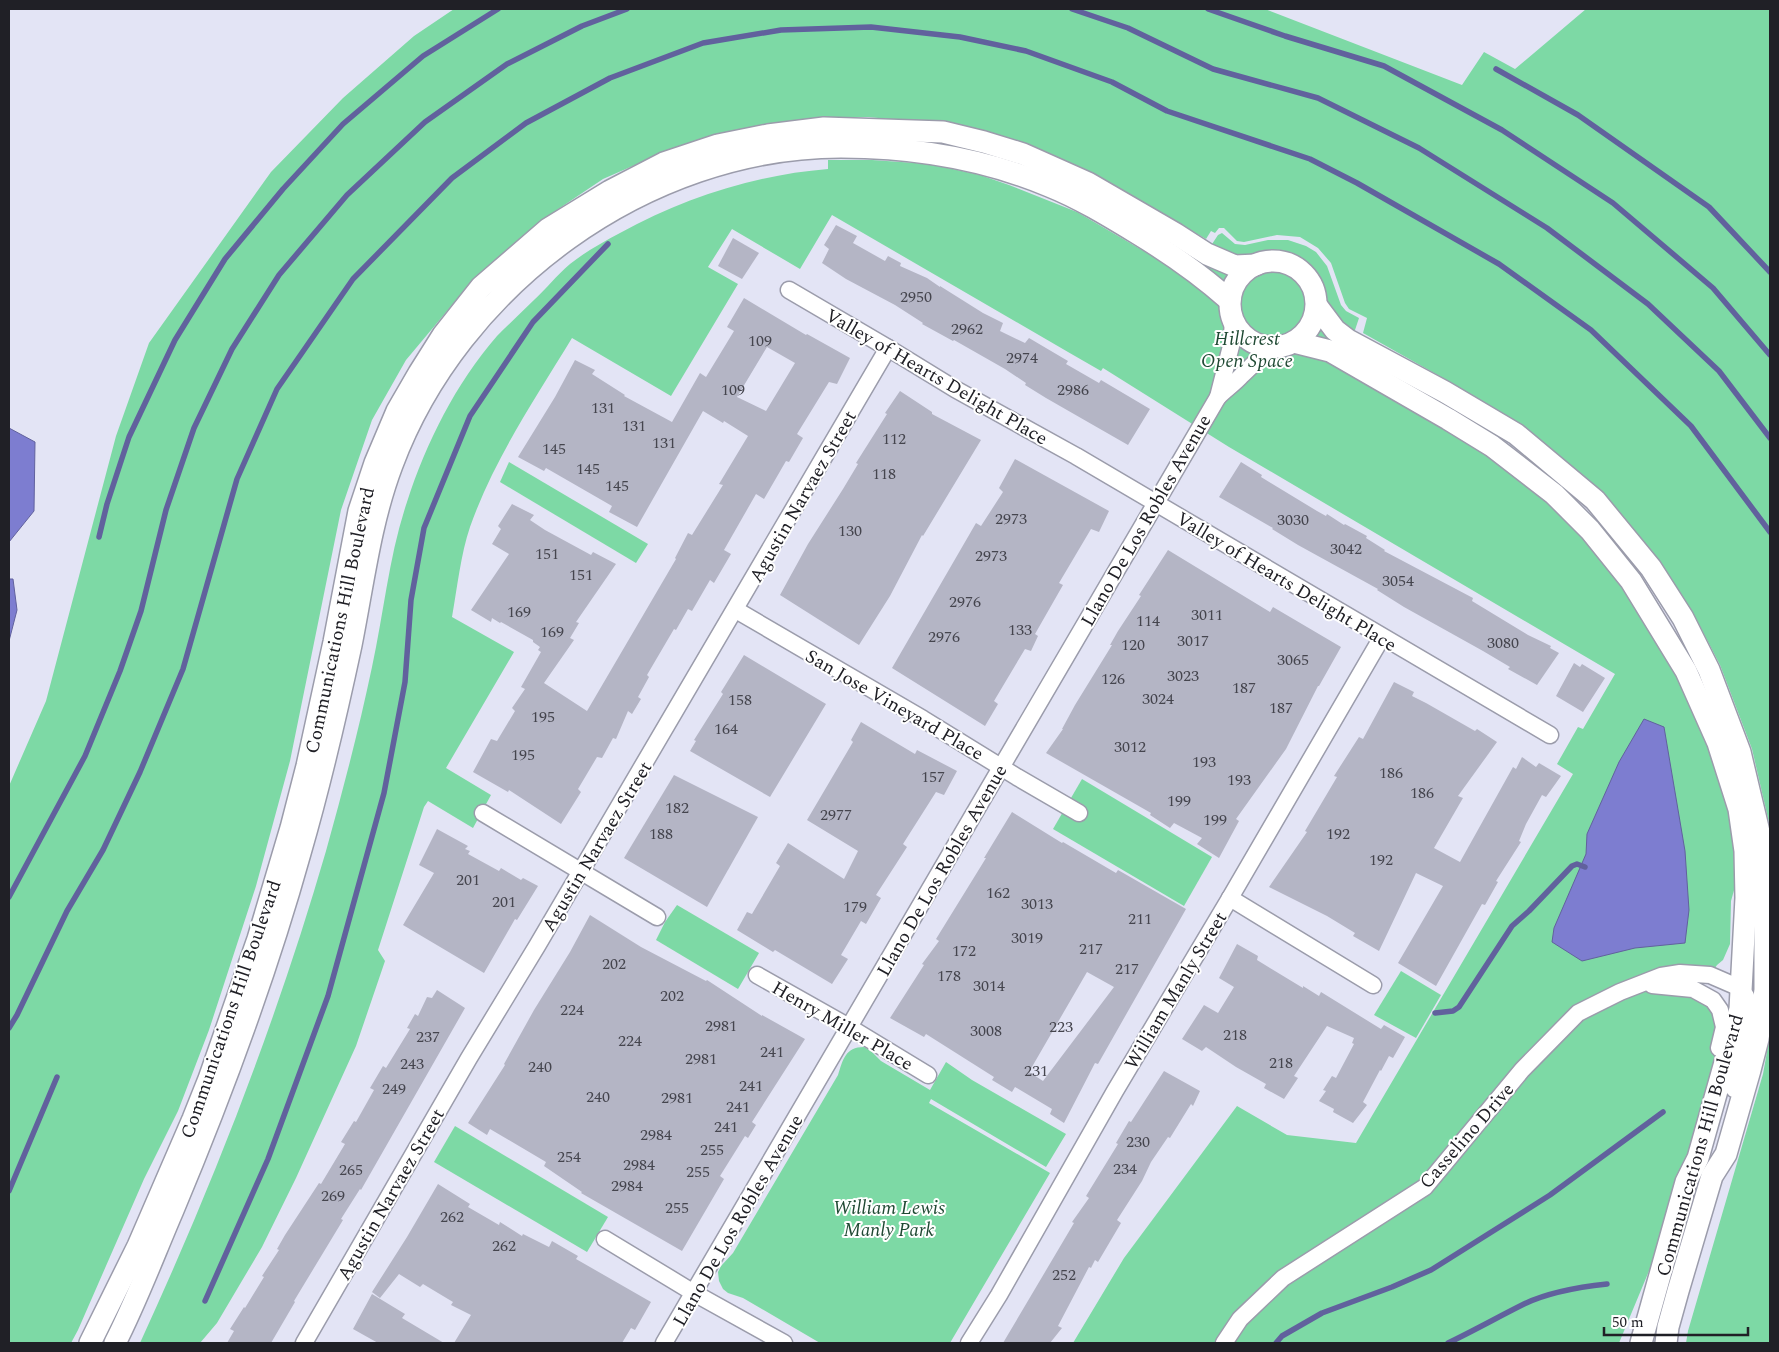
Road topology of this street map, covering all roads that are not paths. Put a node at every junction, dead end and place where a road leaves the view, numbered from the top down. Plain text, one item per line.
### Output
1 (1256, 265) junction
2 (790, 290) dead end
3 (1229, 300) junction
4 (1317, 306) junction
5 (1233, 322) junction
6 (1285, 344) junction
7 (888, 348) junction
8 (1218, 397) junction
9 (1155, 504) junction
10 (736, 610) junction
11 (1382, 637) junction
12 (1550, 735) dead end
13 (1001, 766) junction
14 (483, 813) dead end
15 (1079, 813) dead end
16 (580, 871) junction
17 (1230, 898) junction
18 (658, 917) dead end
19 (757, 975) dead end
20 (1373, 984) dead end
21 (1640, 985) junction
22 (1740, 988) junction
23 (849, 1027) junction
24 (928, 1075) dead end
25 (1712, 1176) junction
26 (1686, 1182) junction
27 (605, 1239) dead end
28 (694, 1293) junction
29 (90, 1343) edge
30 (115, 1343) edge
31 (304, 1343) edge
32 (664, 1343) edge
33 (784, 1343) edge
34 (969, 1343) edge
35 (1224, 1343) edge
36 (1641, 1343) edge
37 (1666, 1343) edge

1 - 3 street
1 - 4 street
1 - 29 street, Communications Hill Boulevard
2 - 7 street, Valley of Hearts Delight Place
3 - 5 street
3 - 30 street, Communications Hill Boulevard
4 - 6 street
4 - 25 street, Communications Hill Boulevard
5 - 6 street
5 - 8 street, Llano De Los Robles Avenue
6 - 8 street, Llano De Los Robles Avenue
6 - 22 street, Communications Hill Boulevard
7 - 9 street, Valley of Hearts Delight Place
7 - 10 street, Agustin Narvaez Street
8 - 9 street, Llano De Los Robles Avenue
9 - 11 street, Valley of Hearts Delight Place
9 - 13 street, Llano De Los Robles Avenue
10 - 13 street, San Jose Vineyard Place
10 - 16 street, Agustin Narvaez Street
11 - 12 street, Valley of Hearts Delight Place
11 - 17 street, William Manly Street
13 - 15 street, San Jose Vineyard Place
13 - 23 street, Llano De Los Robles Avenue
14 - 16 street
16 - 18 street
16 - 31 street, Agustin Narvaez Street
17 - 20 street
17 - 34 street, William Manly Street
19 - 23 street, Henry Miller Place
21 - 22 street, Casselino Drive
21 - 26 street
21 - 35 street, Casselino Drive
22 - 25 street
22 - 26 street, Communications Hill Boulevard
23 - 24 street, Henry Miller Place
23 - 28 street, Llano De Los Robles Avenue
25 - 37 street, Communications Hill Boulevard
26 - 36 street, Communications Hill Boulevard
27 - 28 street
28 - 32 street, Llano De Los Robles Avenue
28 - 33 street

